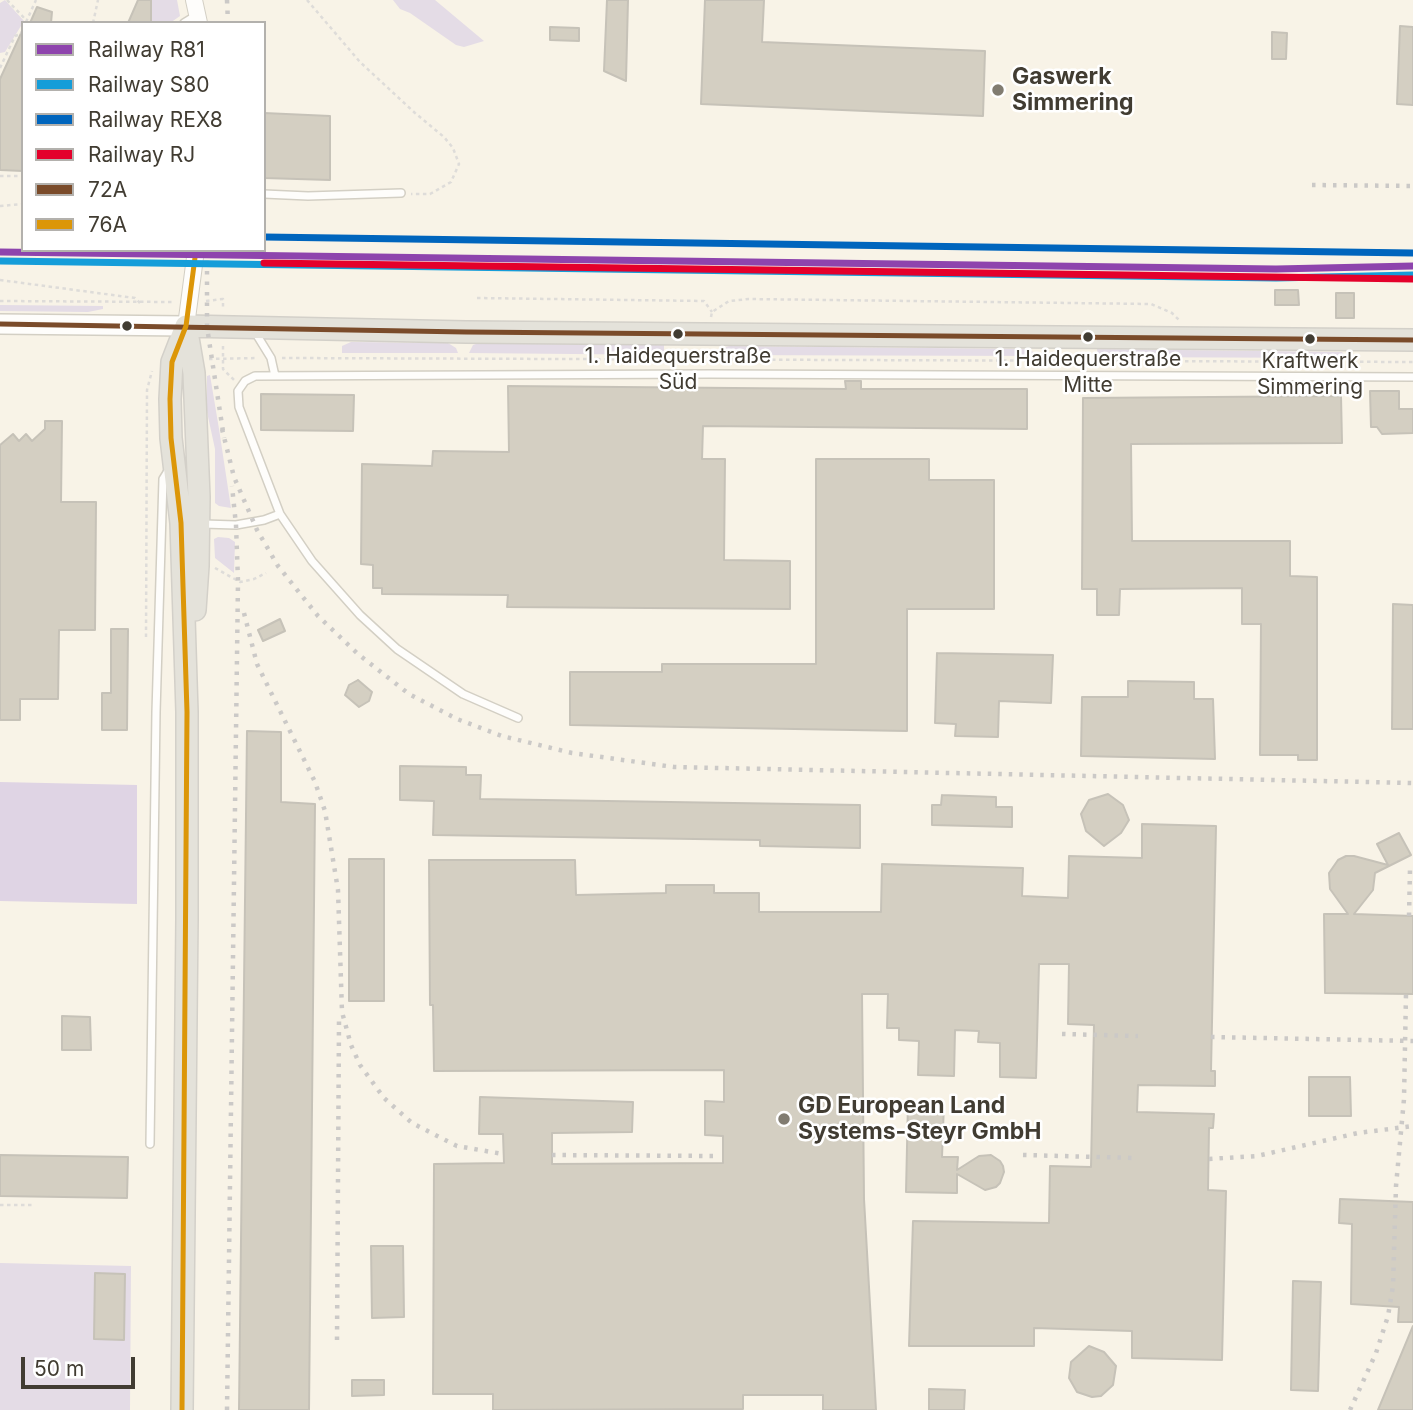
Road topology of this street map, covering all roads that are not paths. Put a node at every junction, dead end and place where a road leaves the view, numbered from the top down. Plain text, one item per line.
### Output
1 (401, 193) road end
2 (266, 194) edge
3 (196, 252) edge
4 (0, 324) edge
5 (186, 326) junction
6 (254, 329) junction
7 (1413, 340) edge
8 (275, 376) junction
9 (1413, 377) edge
10 (173, 461) junction
11 (280, 514) junction
12 (190, 524) junction
13 (518, 718) dead end
14 (150, 1144) dead end
15 (182, 1410) edge

1 - 2 lane
3 - 5 street
4 - 5 main road
5 - 6 main road
5 - 10 main road
5 - 12 main road
6 - 7 main road
6 - 8 lane
8 - 9 lane
8 - 11 lane
10 - 12 main road
10 - 14 lane
11 - 12 lane
11 - 13 lane
12 - 15 main road

